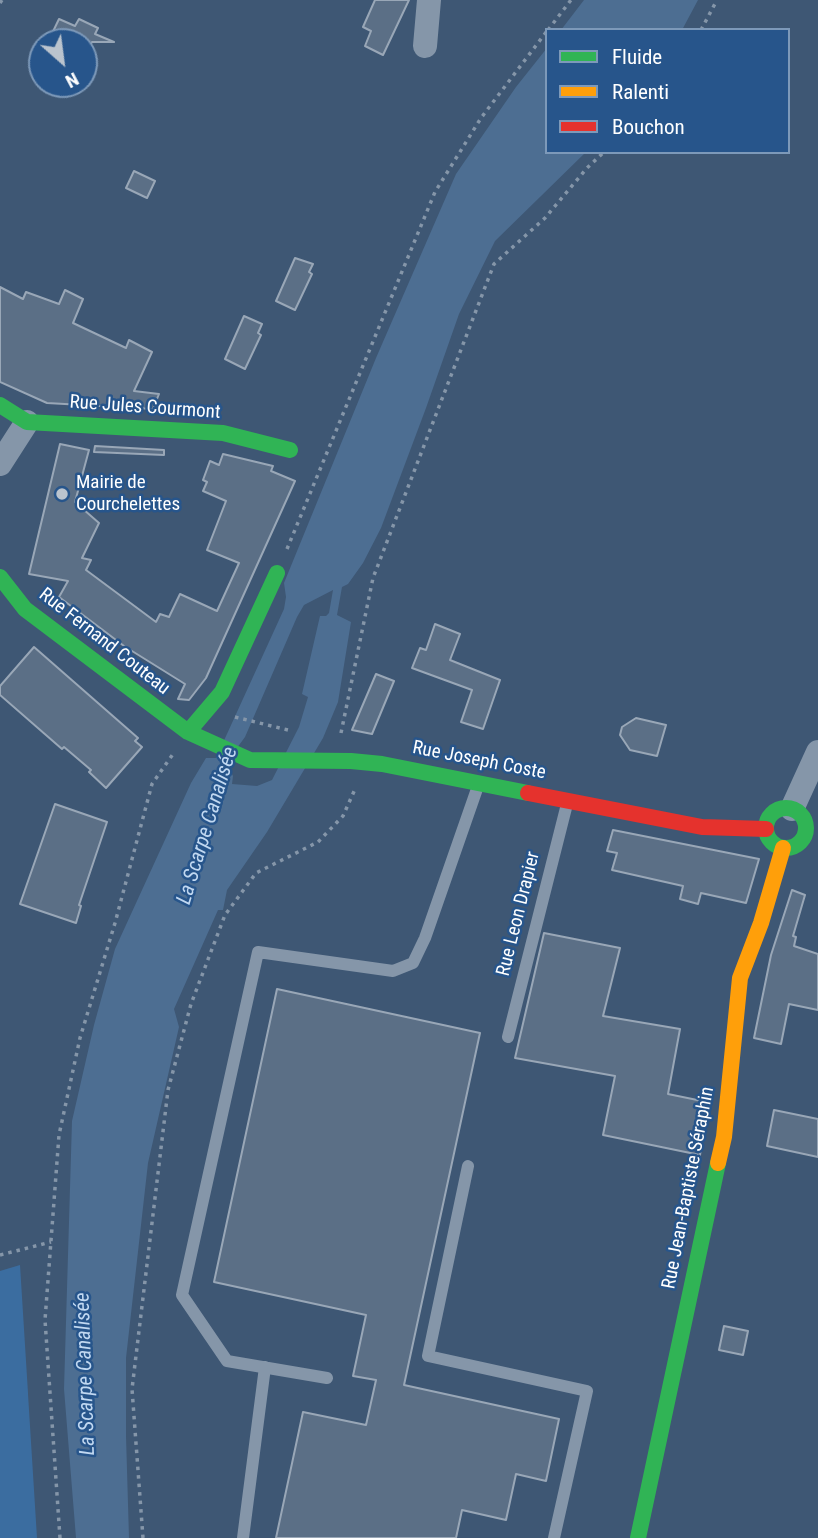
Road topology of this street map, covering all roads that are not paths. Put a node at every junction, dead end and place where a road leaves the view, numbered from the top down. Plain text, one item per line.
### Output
1 (429, 0) edge
2 (425, 46) dead end
3 (0, 405) edge
4 (27, 422) junction
5 (290, 450) dead end
6 (0, 464) edge
7 (276, 573) road end
8 (0, 577) edge
9 (195, 736) junction
10 (818, 752) edge
11 (480, 782) junction
12 (568, 800) junction
13 (792, 809) junction
14 (766, 829) junction
15 (803, 840) junction
16 (783, 848) junction
17 (818, 850) edge
18 (508, 1037) dead end
19 (468, 1166) dead end
20 (265, 1367) junction
21 (327, 1378) dead end
22 (243, 1538) edge
23 (554, 1538) edge
24 (638, 1538) edge

1 - 2 street
3 - 4 street, Rue Jules Courmont
4 - 5 street, Rue Jules Courmont
4 - 6 street
7 - 9 street
8 - 9 street, Rue Fernand Couteau
9 - 11 street, Rue Joseph Coste
10 - 13 street
11 - 12 street, Rue Joseph Coste
11 - 20 lane
12 - 14 street, Rue Joseph Coste
12 - 18 lane, Rue Leon Drapier
13 - 14 street
13 - 15 street
14 - 16 street
15 - 16 street
15 - 17 street
16 - 24 street, Rue Jean-Baptiste Séraphin
19 - 23 lane
20 - 21 lane
20 - 22 lane

